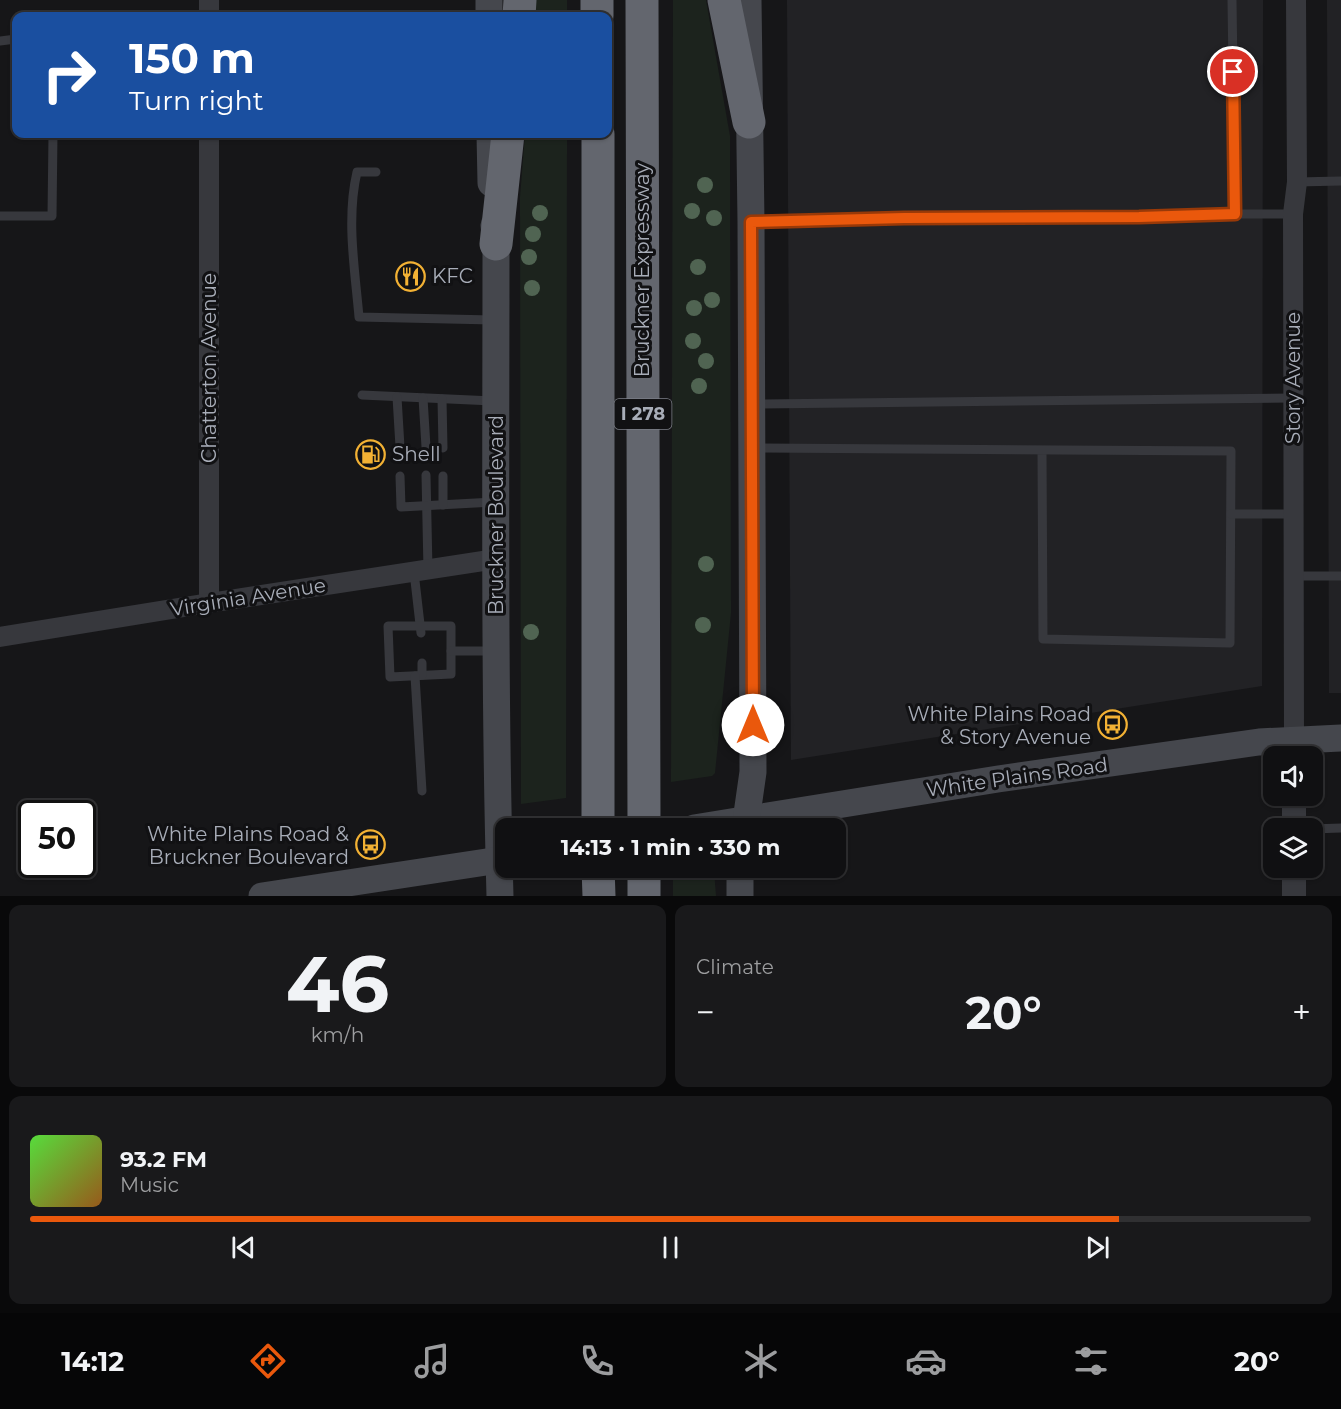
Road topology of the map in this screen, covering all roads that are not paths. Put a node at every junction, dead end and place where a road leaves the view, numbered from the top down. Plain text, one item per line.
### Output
1 (642, 0) edge
2 (724, 0) edge
3 (748, 0) edge
4 (1232, 0) edge
5 (1296, 0) edge
6 (749, 122) junction
7 (53, 138) edge
8 (209, 138) edge
9 (490, 138) edge
10 (508, 138) edge
11 (598, 138) edge
12 (376, 172) dead end
13 (1341, 181) edge
14 (1297, 182) junction
15 (1235, 214) junction
16 (1293, 214) junction
17 (0, 216) edge
18 (751, 222) junction
19 (496, 244) junction
20 (496, 320) junction
21 (362, 396) dead end
22 (397, 397) junction
23 (423, 398) junction
24 (1293, 398) junction
25 (442, 399) junction
26 (495, 401) junction
27 (752, 404) junction
28 (400, 447) dead end
29 (426, 447) dead end
30 (443, 448) dead end
31 (752, 448) junction
32 (1042, 451) junction
33 (426, 475) dead end
34 (400, 476) dead end
35 (443, 476) dead end
36 (496, 501) junction
37 (443, 505) junction
38 (427, 506) junction
39 (1231, 514) junction
40 (1293, 514) junction
41 (496, 559) junction
42 (421, 571) junction
43 (1294, 576) junction
44 (1341, 576) edge
45 (209, 603) junction
46 (420, 630) junction
47 (0, 637) edge
48 (451, 651) junction
49 (496, 651) junction
50 (422, 663) dead end
51 (419, 675) junction
52 (1341, 738) edge
53 (1282, 746) edge
54 (1294, 746) edge
55 (1303, 746) edge
56 (422, 791) dead end
57 (501, 818) edge
58 (598, 818) edge
59 (644, 818) edge
60 (747, 818) edge
61 (779, 818) edge
62 (1341, 828) edge
63 (1323, 829) edge
64 (495, 860) edge
65 (501, 878) edge
66 (598, 878) edge
67 (644, 878) edge
68 (740, 878) edge
69 (1294, 878) edge
70 (262, 896) edge
71 (500, 896) edge
72 (598, 896) edge
73 (644, 896) edge
74 (740, 896) edge
75 (1294, 896) edge

1 - 59 highway, Bruckner Expressway / I 278
2 - 6 highway
3 - 6 main road
4 - 15 lane
5 - 14 street, Story Avenue
6 - 18 main road
7 - 17 lane
8 - 45 street, Chatterton Avenue
9 - 19 main road, Bruckner Boulevard
10 - 19 highway
11 - 58 highway, I 278
12 - 20 lane
13 - 14 lane
14 - 16 street, Story Avenue
15 - 16 lane
15 - 18 lane
16 - 24 street, Story Avenue
18 - 27 main road
19 - 20 main road, Bruckner Boulevard
20 - 26 main road, Bruckner Boulevard
21 - 22 lane
22 - 23 lane
22 - 28 lane
23 - 25 lane
23 - 29 lane
24 - 27 lane
24 - 40 street, Story Avenue
25 - 26 lane
25 - 30 lane
26 - 36 main road, Bruckner Boulevard
27 - 31 main road
31 - 32 lane
31 - 60 main road
32 - 39 lane
32 - 39 lane
33 - 38 lane
34 - 38 lane
35 - 37 lane
36 - 37 lane
36 - 41 main road, Bruckner Boulevard
37 - 38 lane
38 - 42 lane
39 - 40 lane
40 - 43 street, Story Avenue
41 - 42 street, Virginia Avenue
41 - 49 main road, Bruckner Boulevard
42 - 45 street, Virginia Avenue
42 - 46 lane
43 - 44 lane
43 - 54 street, Story Avenue
45 - 47 street, Virginia Avenue
46 - 48 lane
46 - 51 lane
48 - 49 lane
48 - 51 lane
49 - 57 main road, Bruckner Boulevard
50 - 51 lane
51 - 56 lane
52 - 55 main road, White Plains Road
53 - 61 main road, White Plains Road
62 - 63 lane
64 - 70 main road
65 - 71 main road, Bruckner Boulevard
66 - 72 highway
67 - 73 highway
68 - 74 main road
69 - 75 street

